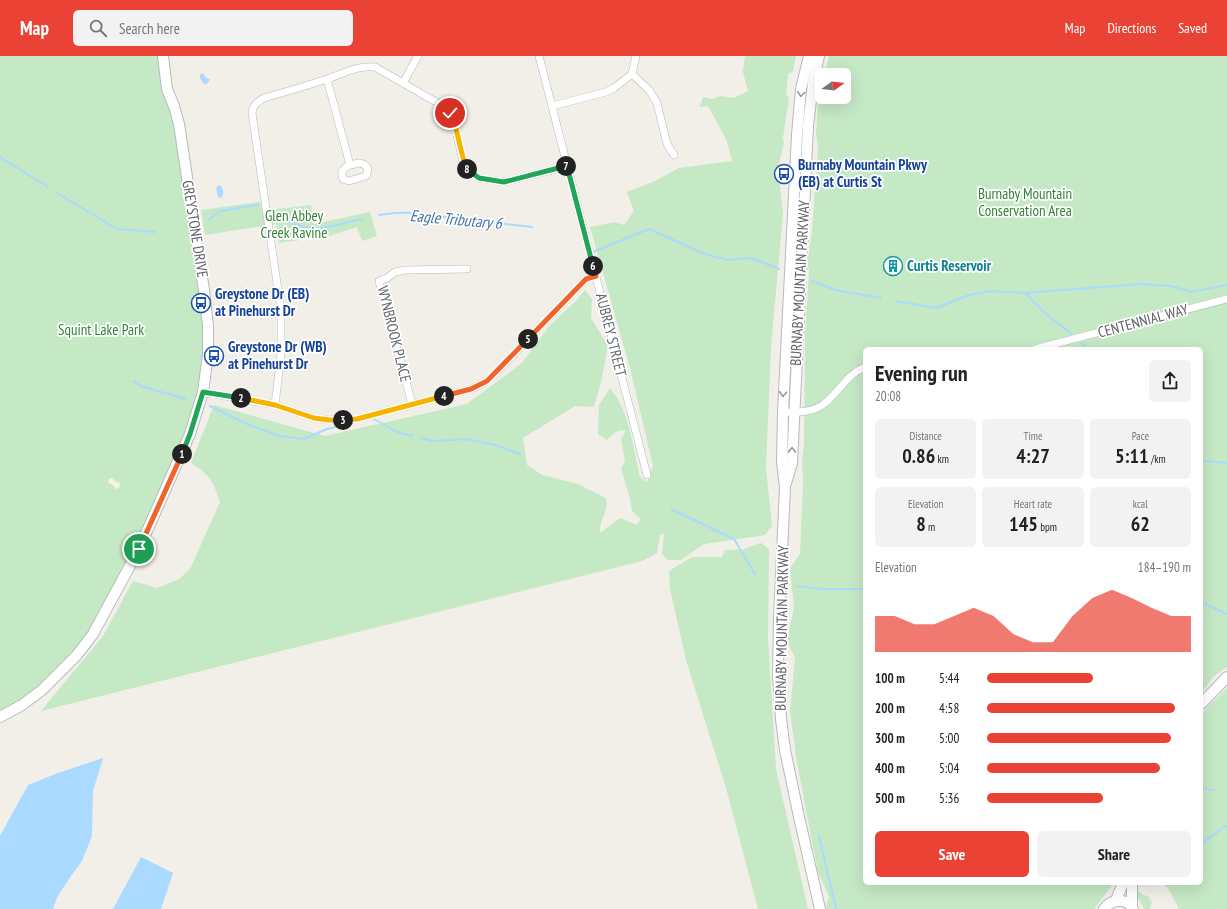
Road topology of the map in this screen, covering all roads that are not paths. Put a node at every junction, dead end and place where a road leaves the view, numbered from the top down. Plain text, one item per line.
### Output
1 (163, 56) edge
2 (170, 56) edge
3 (418, 56) edge
4 (539, 56) edge
5 (636, 56) edge
6 (808, 56) edge
7 (819, 56) edge
8 (632, 74) junction
9 (327, 79) junction
10 (403, 83) junction
11 (174, 106) junction
12 (552, 106) junction
13 (674, 154) dead end
14 (350, 165) dead end
15 (567, 166) junction
16 (467, 269) dead end
17 (596, 276) junction
18 (1227, 299) edge
19 (1043, 347) edge
20 (863, 369) edge
21 (203, 392) junction
22 (412, 404) junction
23 (275, 405) junction
24 (783, 412) junction
25 (794, 412) junction
26 (647, 475) dead end
27 (785, 487) junction
28 (1227, 677) edge
29 (1203, 702) edge
30 (0, 717) edge
31 (1122, 885) edge
32 (1132, 885) edge
33 (1116, 900) junction
34 (1132, 908) edge
35 (820, 909) edge
36 (1104, 909) edge

1 - 11 main road, GREYSTONE DRIVE
2 - 11 main road, GREYSTONE DRIVE
3 - 10 street
4 - 12 street, AUBREY STREET
5 - 8 street
6 -> 24 main road, BURNABY MOUNTAIN PARKWAY
7 - 25 main road, BURNABY MOUNTAIN PARKWAY
8 - 12 street
8 - 13 street
9 - 10 street
9 - 14 street
9 - 23 street
10 - 15 street
11 - 21 main road, GREYSTONE DRIVE
12 - 15 street, AUBREY STREET
15 - 17 street, AUBREY STREET
16 - 22 street, WYNBROOK PLACE
17 - 22 street
17 - 26 street, AUBREY STREET
18 - 19 street, CENTENNIAL WAY
20 - 25 street
21 - 23 street
21 - 30 main road, GREYSTONE DRIVE
22 - 23 street
24 - 25 street
24 - 27 main road, BURNABY MOUNTAIN PARKWAY
27 -> 25 main road, BURNABY MOUNTAIN PARKWAY
27 - 35 main road, BURNABY MOUNTAIN PARKWAY
28 - 29 main road
31 - 33 main road
32 - 34 main road
33 - 34 main road
33 - 36 main road

